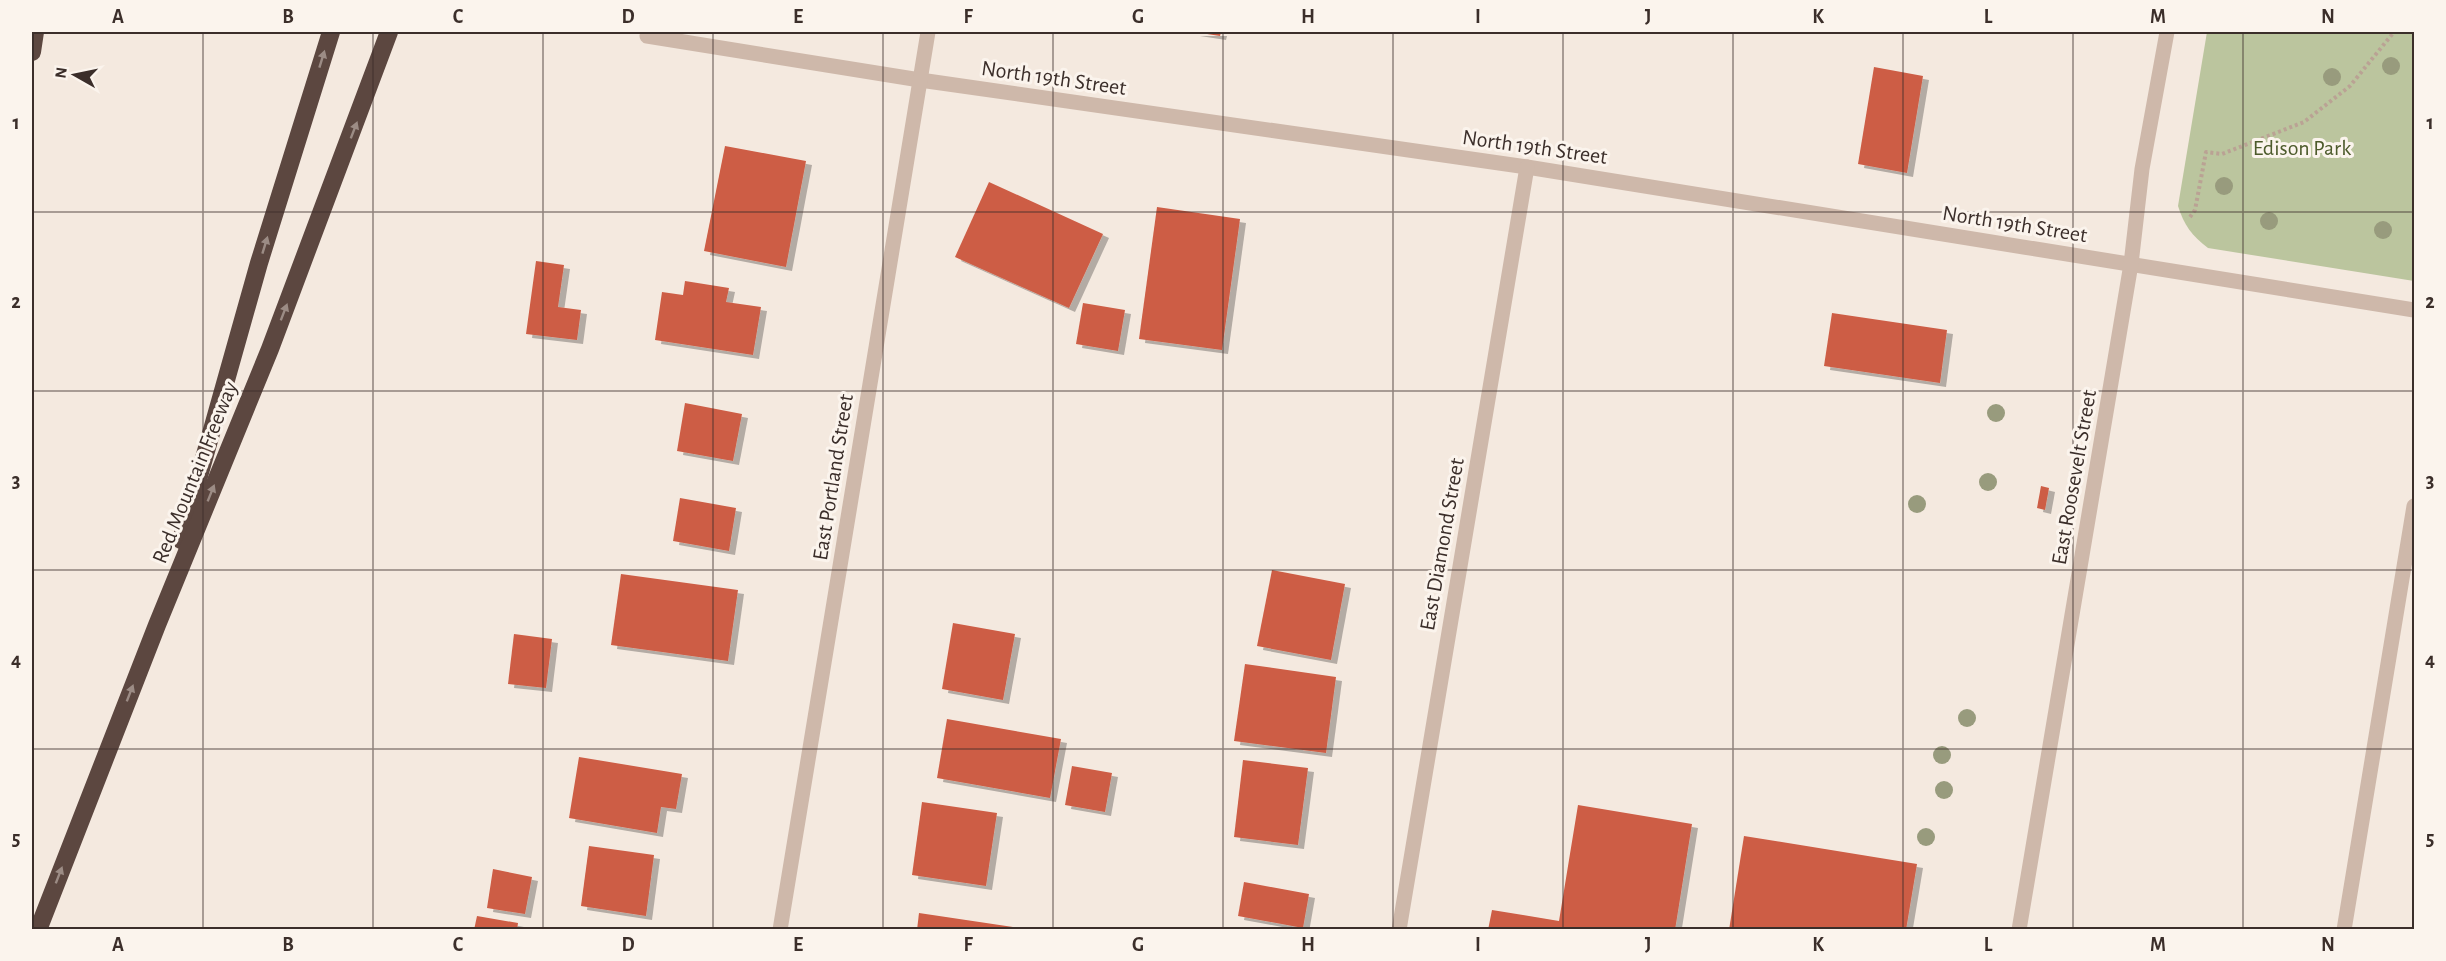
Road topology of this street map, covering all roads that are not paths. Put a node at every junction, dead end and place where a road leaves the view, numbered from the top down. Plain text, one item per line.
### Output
1 (35, 32) edge
2 (331, 32) edge
3 (389, 32) edge
4 (928, 32) edge
5 (2167, 32) edge
6 (647, 36) dead end
7 (32, 52) edge
8 (920, 81) junction
9 (1527, 167) junction
10 (2131, 264) junction
11 (2415, 310) edge
12 (2415, 506) edge
13 (157, 625) junction
14 (38, 930) edge
15 (780, 930) edge
16 (1399, 930) edge
17 (2019, 930) edge
18 (2343, 930) edge

1 - 7 highway
13 -> 2 highway
13 -> 3 highway, Red Mountain Freeway
4 - 8 street, East Portland Street
5 - 10 street, East Roosevelt Street
6 - 8 street, North 19th Street
8 - 9 street, North 19th Street
8 - 15 street, East Portland Street
9 - 10 street, North 19th Street
9 - 16 street, East Diamond Street
10 - 11 street, North 19th Street
10 - 17 street, East Roosevelt Street
12 - 18 street
14 -> 13 highway, Red Mountain Freeway

